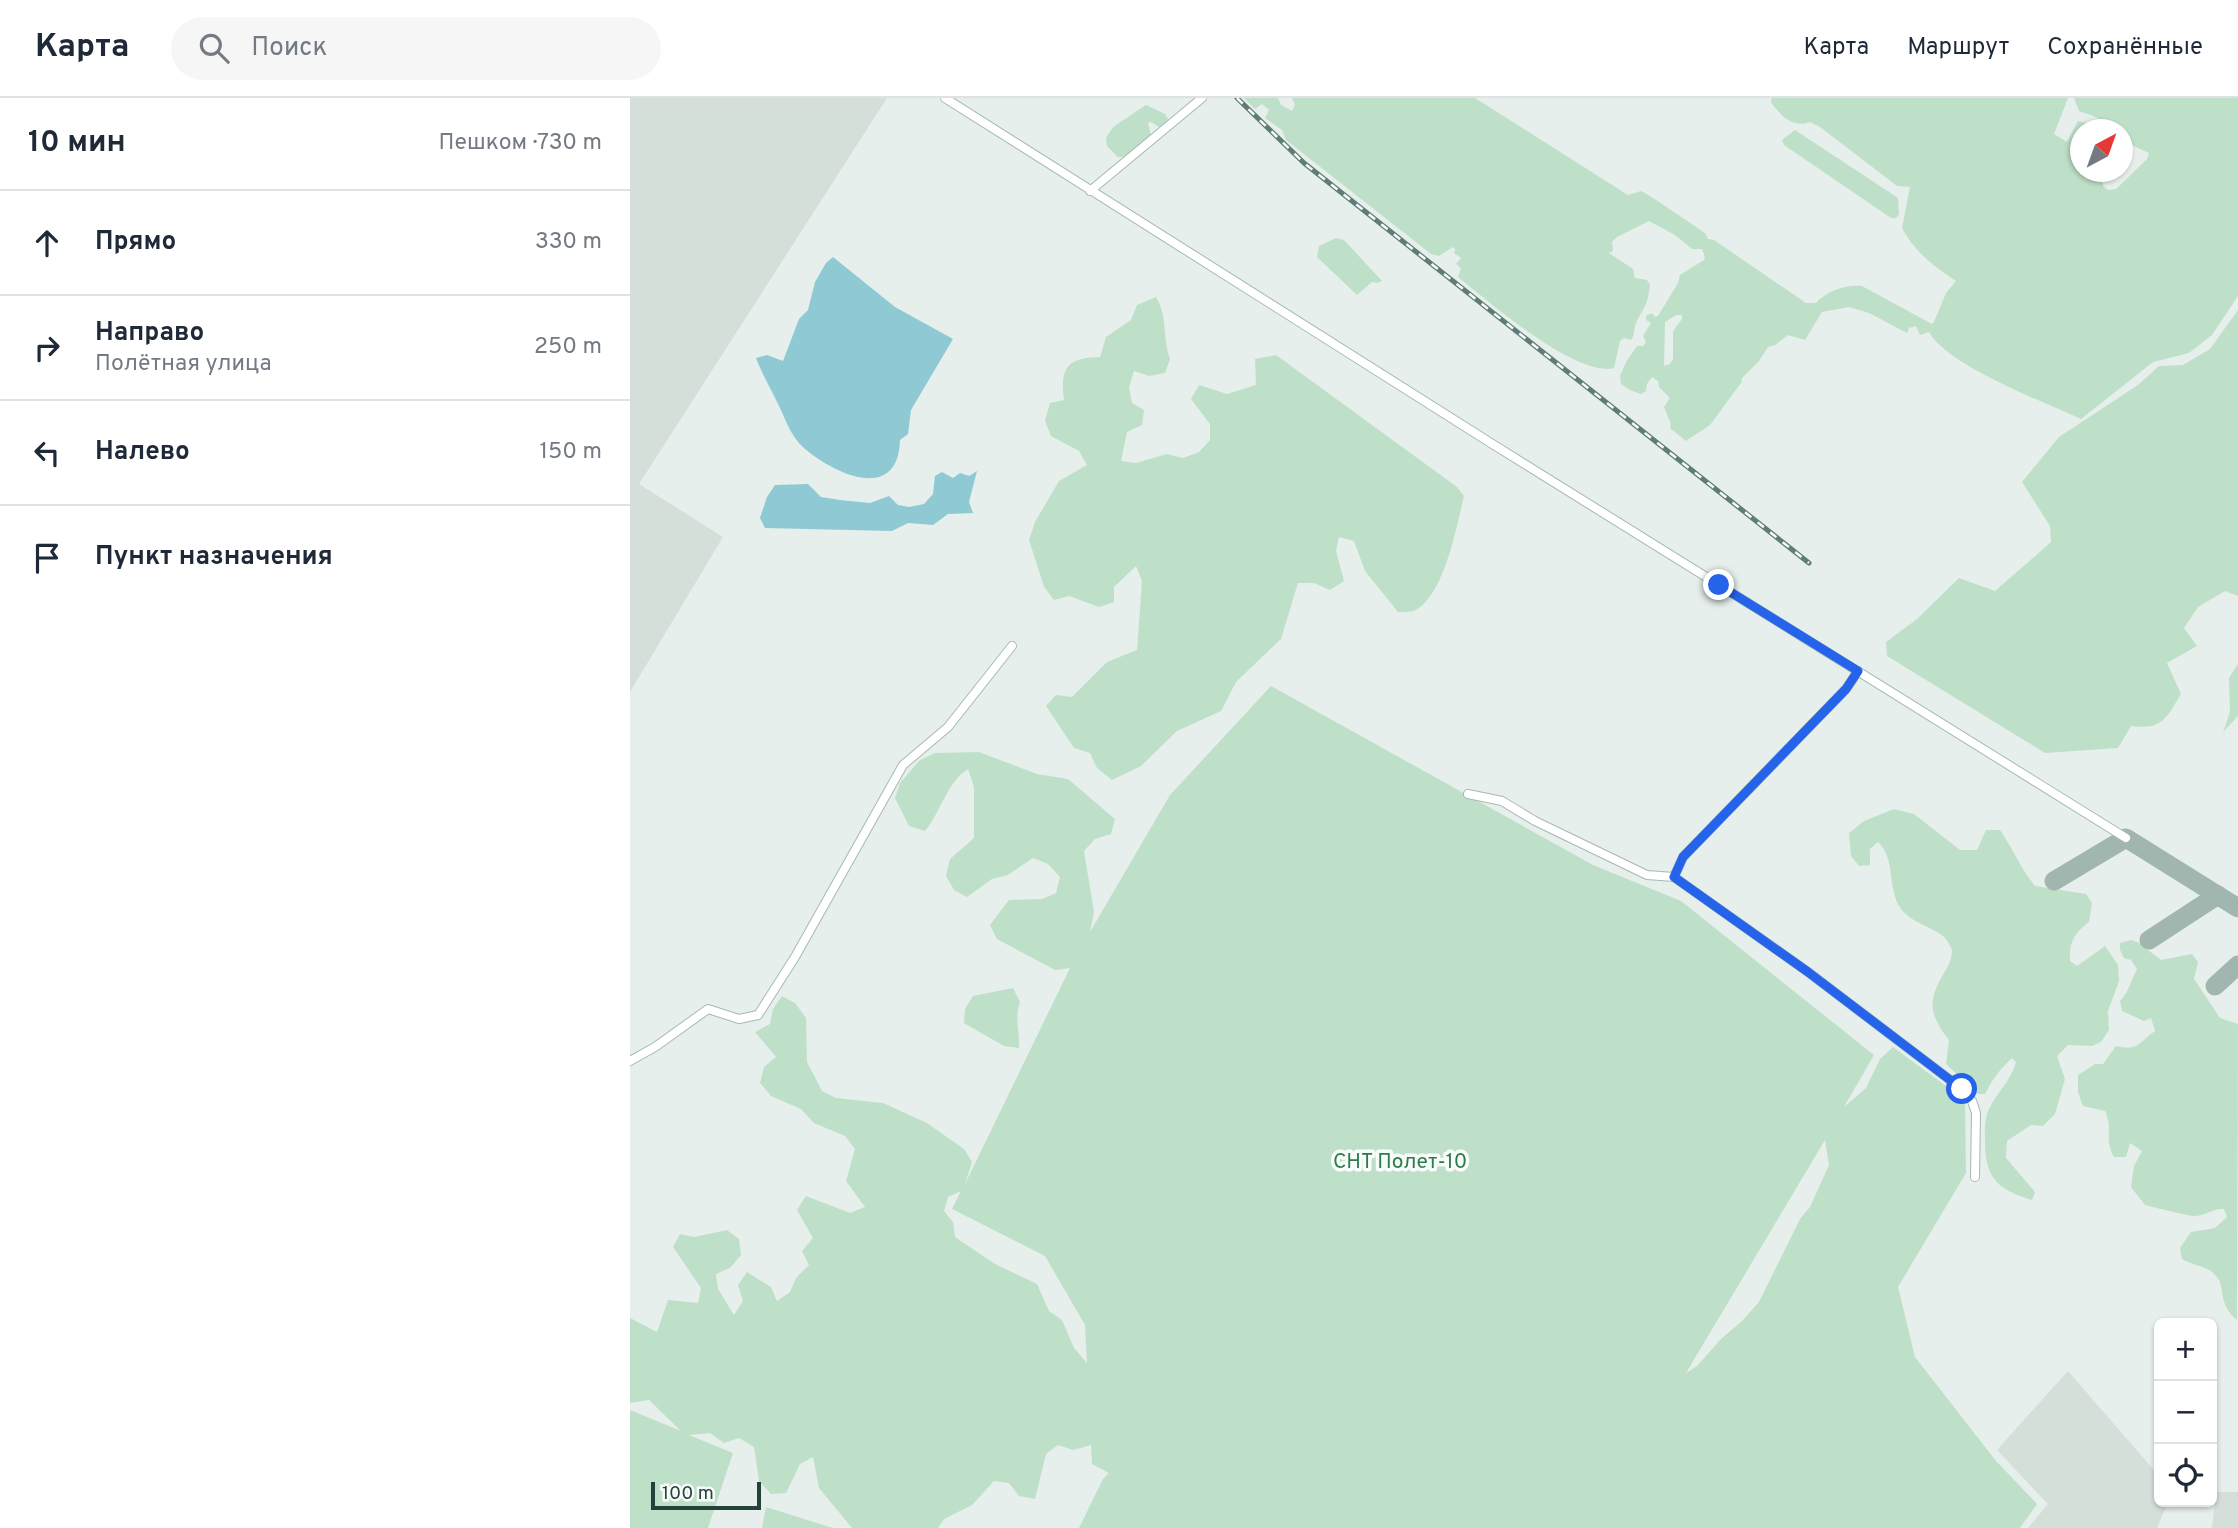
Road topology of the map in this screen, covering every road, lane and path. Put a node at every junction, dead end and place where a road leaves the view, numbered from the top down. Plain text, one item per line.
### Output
1 (945, 98) edge
2 (1202, 98) edge
3 (1090, 191) junction
4 (1012, 646) dead end
5 (1858, 671) junction
6 (1468, 794) dead end
7 (2126, 838) dead end
8 (1674, 877) junction
9 (630, 1062) edge
10 (1975, 1177) dead end

1 - 3 street
2 - 3 street
3 - 5 street
4 - 9 street
5 - 7 street
5 - 8 street
6 - 8 street
8 - 10 street

